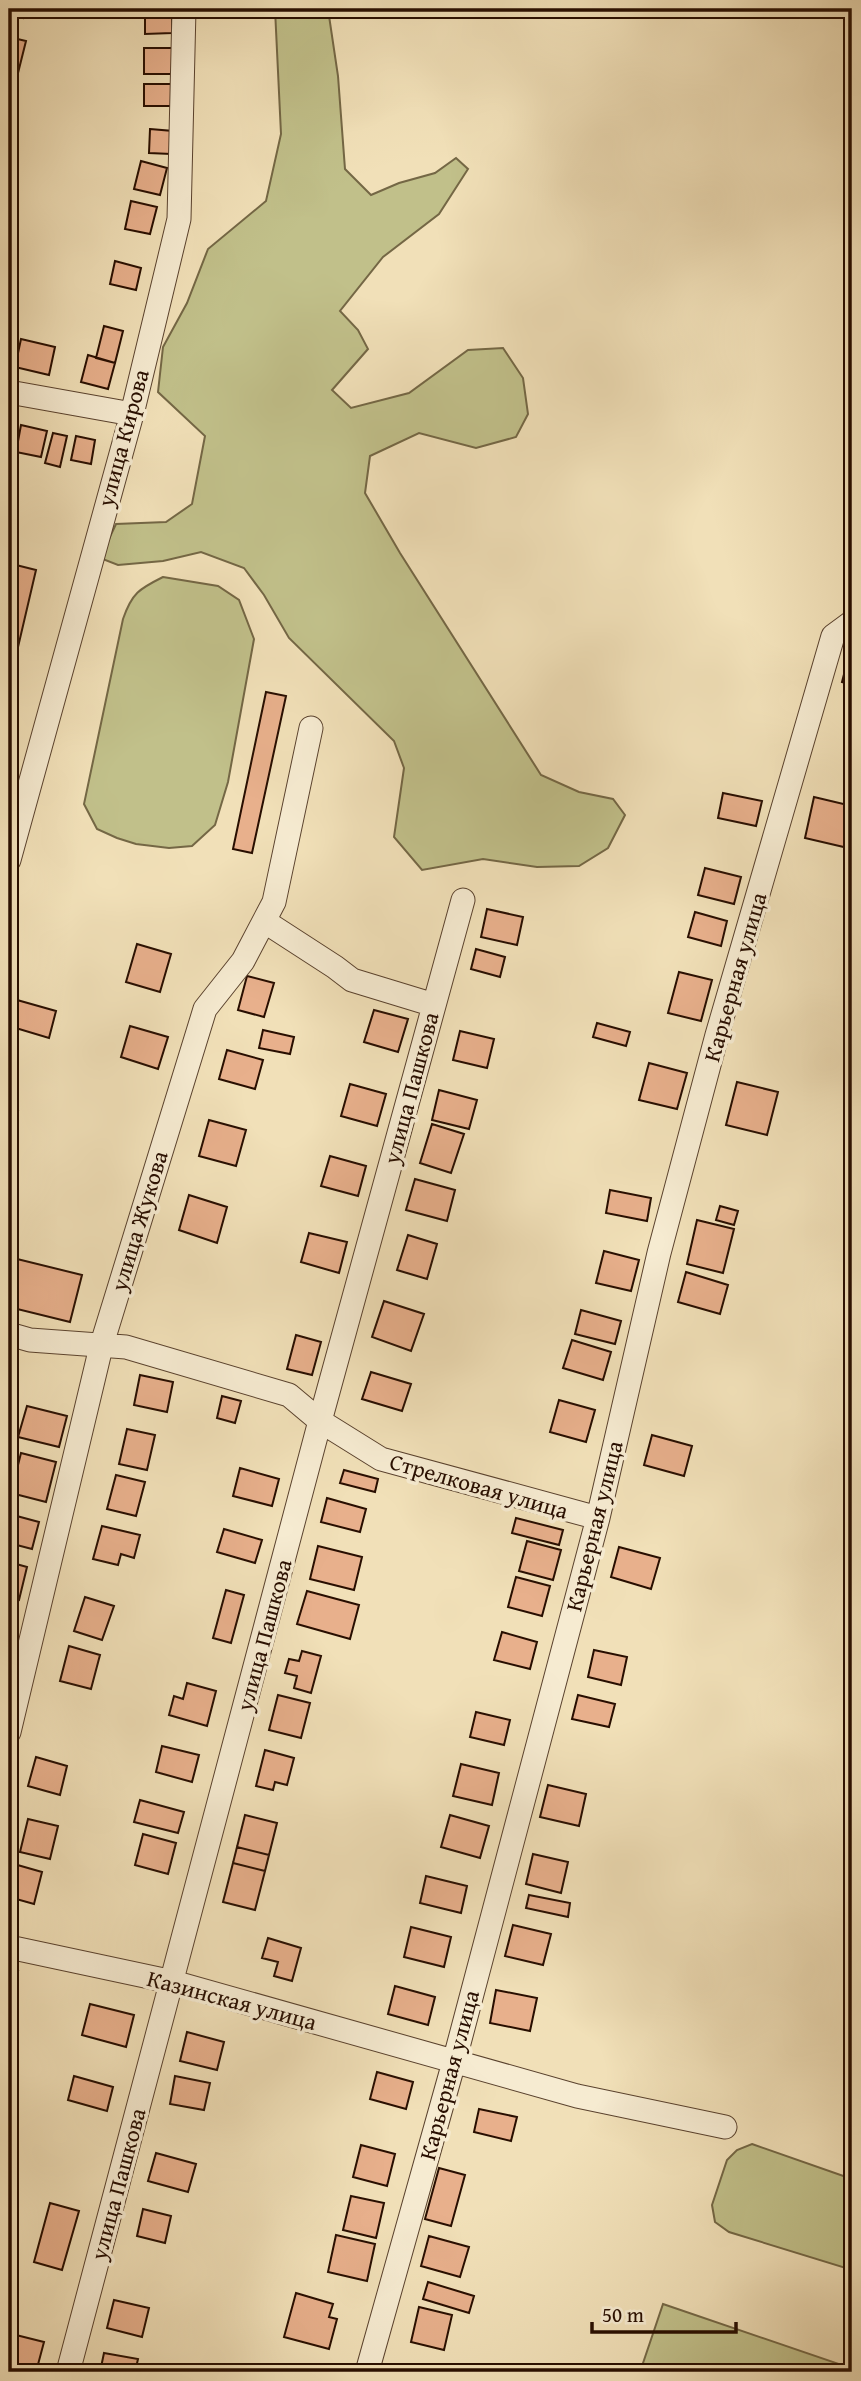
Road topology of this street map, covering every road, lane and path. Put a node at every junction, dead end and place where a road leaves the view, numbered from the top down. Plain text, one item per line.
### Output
1 (184, 9) edge
2 (9, 391) edge
3 (132, 414) junction
4 (852, 622) edge
5 (310, 728) dead end
6 (9, 860) edge
7 (463, 900) dead end
8 (264, 921) junction
9 (434, 1005) junction
10 (9, 1334) edge
11 (101, 1347) junction
12 (320, 1421) junction
13 (598, 1518) junction
14 (9, 1732) edge
15 (9, 1947) edge
16 (173, 1982) junction
17 (454, 2062) junction
18 (725, 2127) dead end
19 (68, 2372) edge
20 (367, 2372) edge

1 - 3 street, улица Кирова
2 - 3 street
3 - 6 street, улица Кирова
4 - 13 street, Карьерная улица
5 - 8 street, улица Жукова
7 - 9 street, улица Пашкова
8 - 9 street
8 - 11 street, улица Жукова
9 - 12 street, улица Пашкова
10 - 11 street, Стрелковая улица
11 - 12 street, Стрелковая улица
11 - 14 street, улица Жукова
12 - 13 street, Стрелковая улица
12 - 16 street, улица Пашкова
13 - 17 street, Карьерная улица
15 - 16 street, Казинская улица
16 - 17 street, Казинская улица
16 - 19 street, улица Пашкова
17 - 18 street, Казинская улица
17 - 20 street, Карьерная улица

